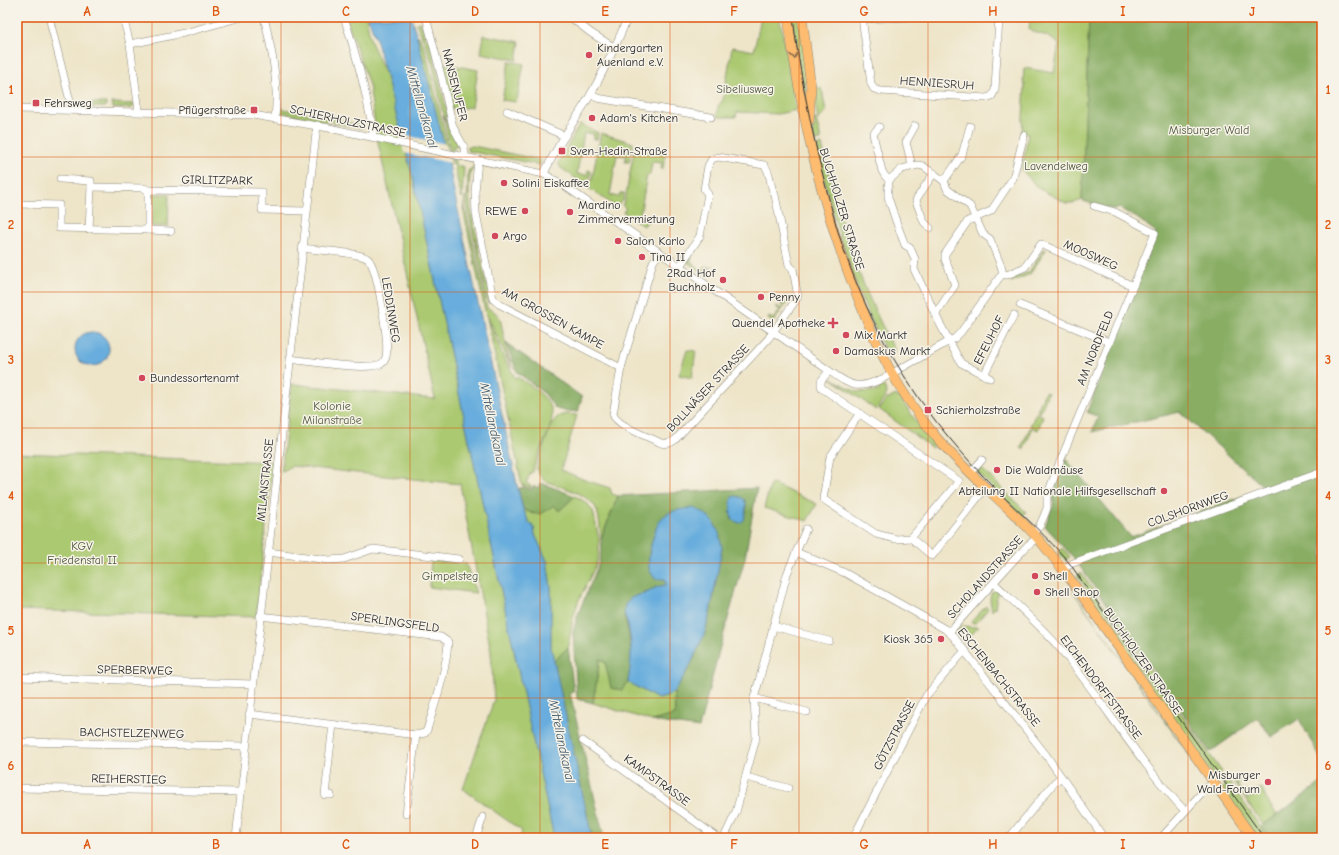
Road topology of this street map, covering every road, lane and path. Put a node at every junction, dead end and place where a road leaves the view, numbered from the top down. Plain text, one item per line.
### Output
1 (49, 17) edge
2 (123, 17) edge
3 (242, 17) edge
4 (264, 17) edge
5 (344, 17) edge
6 (426, 17) edge
7 (570, 17) edge
8 (628, 17) edge
9 (788, 17) edge
10 (802, 17) edge
11 (912, 17) edge
12 (1000, 17) edge
13 (862, 18) edge
14 (130, 44) junction
15 (615, 48) junction
16 (591, 94) junction
17 (17, 109) edge
18 (71, 110) junction
19 (139, 111) junction
20 (507, 111) dead end
21 (711, 117) dead end
22 (275, 118) junction
23 (316, 125) junction
24 (915, 126) dead end
25 (970, 126) dead end
26 (879, 127) dead end
27 (808, 132) junction
28 (1024, 135) dead end
29 (565, 136) junction
30 (372, 137) junction
31 (465, 157) junction
32 (478, 160) junction
33 (912, 166) junction
34 (544, 174) junction
35 (934, 174) junction
36 (60, 179) dead end
37 (889, 180) junction
38 (944, 181) junction
39 (91, 187) junction
40 (148, 190) junction
41 (17, 204) edge
42 (1094, 206) dead end
43 (306, 211) junction
44 (976, 218) junction
45 (930, 228) dead end
46 (89, 229) junction
47 (148, 230) junction
48 (171, 231) dead end
49 (302, 248) junction
50 (660, 252) junction
51 (680, 266) junction
52 (1003, 274) junction
53 (1133, 286) junction
54 (1020, 305) dead end
55 (935, 315) junction
56 (1014, 315) dead end
57 (773, 332) junction
58 (949, 342) junction
59 (1109, 342) junction
60 (290, 359) junction
61 (621, 368) junction
62 (829, 370) junction
63 (892, 373) junction
64 (860, 413) junction
65 (982, 460) dead end
66 (971, 472) junction
67 (1322, 472) edge
68 (986, 487) junction
69 (806, 529) dead end
70 (1035, 535) junction
71 (911, 538) junction
72 (268, 552) junction
73 (796, 552) junction
74 (459, 559) dead end
75 (1063, 569) junction
76 (994, 582) junction
77 (260, 616) junction
78 (773, 626) junction
79 (949, 632) junction
80 (829, 641) dead end
81 (966, 651) junction
82 (17, 677) edge
83 (253, 684) junction
84 (754, 698) junction
85 (807, 712) dead end
86 (249, 714) junction
87 (334, 724) junction
88 (416, 735) junction
89 (582, 740) dead end
90 (17, 742) edge
91 (246, 746) junction
92 (746, 777) junction
93 (1061, 777) junction
94 (1214, 783) junction
95 (17, 788) edge
96 (788, 788) dead end
97 (240, 792) junction
98 (332, 795) dead end
99 (1185, 811) junction
100 (406, 814) dead end
101 (483, 817) dead end
102 (716, 837) edge
103 (236, 838) edge
104 (476, 838) edge
105 (724, 838) edge
106 (853, 838) edge
107 (1009, 838) edge
108 (1104, 838) edge
109 (1162, 838) edge
110 (1253, 838) edge

1 - 18 street
2 - 14 street
3 - 14 street
4 - 22 street
5 - 30 street
6 - 31 street, NANSENUFER
7 - 15 street
8 - 15 street
9 -> 27 main road, BUCHHOLZER STRASSE
10 - 27 main road, BUCHHOLZER STRASSE
11 - 13 street
12 - 13 street, HENNIESRUH
14 - 19 street
15 - 16 street
16 - 21 street
16 - 29 street
17 - 18 street, SCHIERHOLZSTRASSE
18 - 19 street, SCHIERHOLZSTRASSE
19 - 22 street, SCHIERHOLZSTRASSE
20 - 29 street
22 - 23 street, SCHIERHOLZSTRASSE
23 - 30 street, SCHIERHOLZSTRASSE
23 - 43 street, MILANSTRASSE
24 - 33 street
25 - 38 street
26 - 37 street
27 - 63 main road, BUCHHOLZER STRASSE
28 - 44 street
29 - 34 street
30 - 31 street, SCHIERHOLZSTRASSE
31 - 32 street, SCHIERHOLZSTRASSE
32 - 34 street, SCHIERHOLZSTRASSE
32 - 61 street, AM GROSSEN KAMPE
33 - 35 street
33 - 37 street
34 - 50 street, SCHIERHOLZSTRASSE
35 - 38 street
35 - 45 street
36 - 39 street
37 - 55 street, EFEUHOF
38 - 44 street
39 - 40 street
39 - 46 street
40 - 43 street, GIRLITZPARK
40 - 47 street
41 - 46 street
42 - 53 street, AM NORDFELD
43 - 49 street, MILANSTRASSE
44 - 52 street
44 - 55 street
46 - 47 street
47 - 48 street
49 - 60 street, MILANSTRASSE
49 - 60 street, LEDDINWEG
50 - 51 street, SCHIERHOLZSTRASSE
50 - 61 street, BOLLNÄSER STRASSE
51 - 57 street, SCHIERHOLZSTRASSE
51 - 57 street
52 - 53 street, MOOSWEG
52 - 58 street, SCHIERHOLZSTRASSE
53 - 59 street, AM NORDFELD
54 - 59 street
55 - 58 street, EFEUHOF
56 - 58 street, EFEUHOF
57 - 61 street, BOLLNÄSER STRASSE
57 - 62 street, SCHIERHOLZSTRASSE
58 - 63 street, SCHIERHOLZSTRASSE
59 - 70 street, AM NORDFELD
60 - 72 street, MILANSTRASSE
62 - 63 street, SCHIERHOLZSTRASSE
62 - 64 street
63 - 66 main road, BUCHHOLZER STRASSE
64 - 71 street
64 - 71 street
65 - 66 street
66 - 68 main road, BUCHHOLZER STRASSE
67 - 75 street, COLSHORNWEG
68 - 70 main road, BUCHHOLZER STRASSE
68 - 71 street
69 - 73 street
70 - 75 main road, BUCHHOLZER STRASSE
70 - 76 street, SCHOLANDSTRASSE
72 - 74 street
72 - 77 street, MILANSTRASSE
73 - 78 street
73 - 79 street, ESCHENBACHSTRASSE
75 - 94 main road, BUCHHOLZER STRASSE
76 - 79 street, SCHOLANDSTRASSE
76 - 99 street, EICHENDORFFSTRASSE
77 - 83 street, MILANSTRASSE
77 - 88 street, SPERLINGSFELD
78 - 80 street
78 - 84 street
79 - 81 street, ESCHENBACHSTRASSE
81 - 93 street, ESCHENBACHSTRASSE
81 - 106 street, GÖTZSTRASSE
82 - 83 street, SPERBERWEG
83 - 86 street, MILANSTRASSE
84 - 85 street
84 - 92 street
86 - 87 street
86 - 91 street, MILANSTRASSE
87 - 88 street
87 - 98 street
88 - 100 street
89 - 102 street, KAMPSTRASSE
90 - 91 street, BACHSTELZENWEG
91 - 97 street, MILANSTRASSE
92 - 96 street
92 - 105 street
93 - 107 street
93 - 108 street, ESCHENBACHSTRASSE
94 - 99 street
94 - 110 main road, BUCHHOLZER STRASSE
95 - 97 street, REIHERSTIEG
97 - 103 street, MILANSTRASSE
99 - 109 street
101 - 104 street

